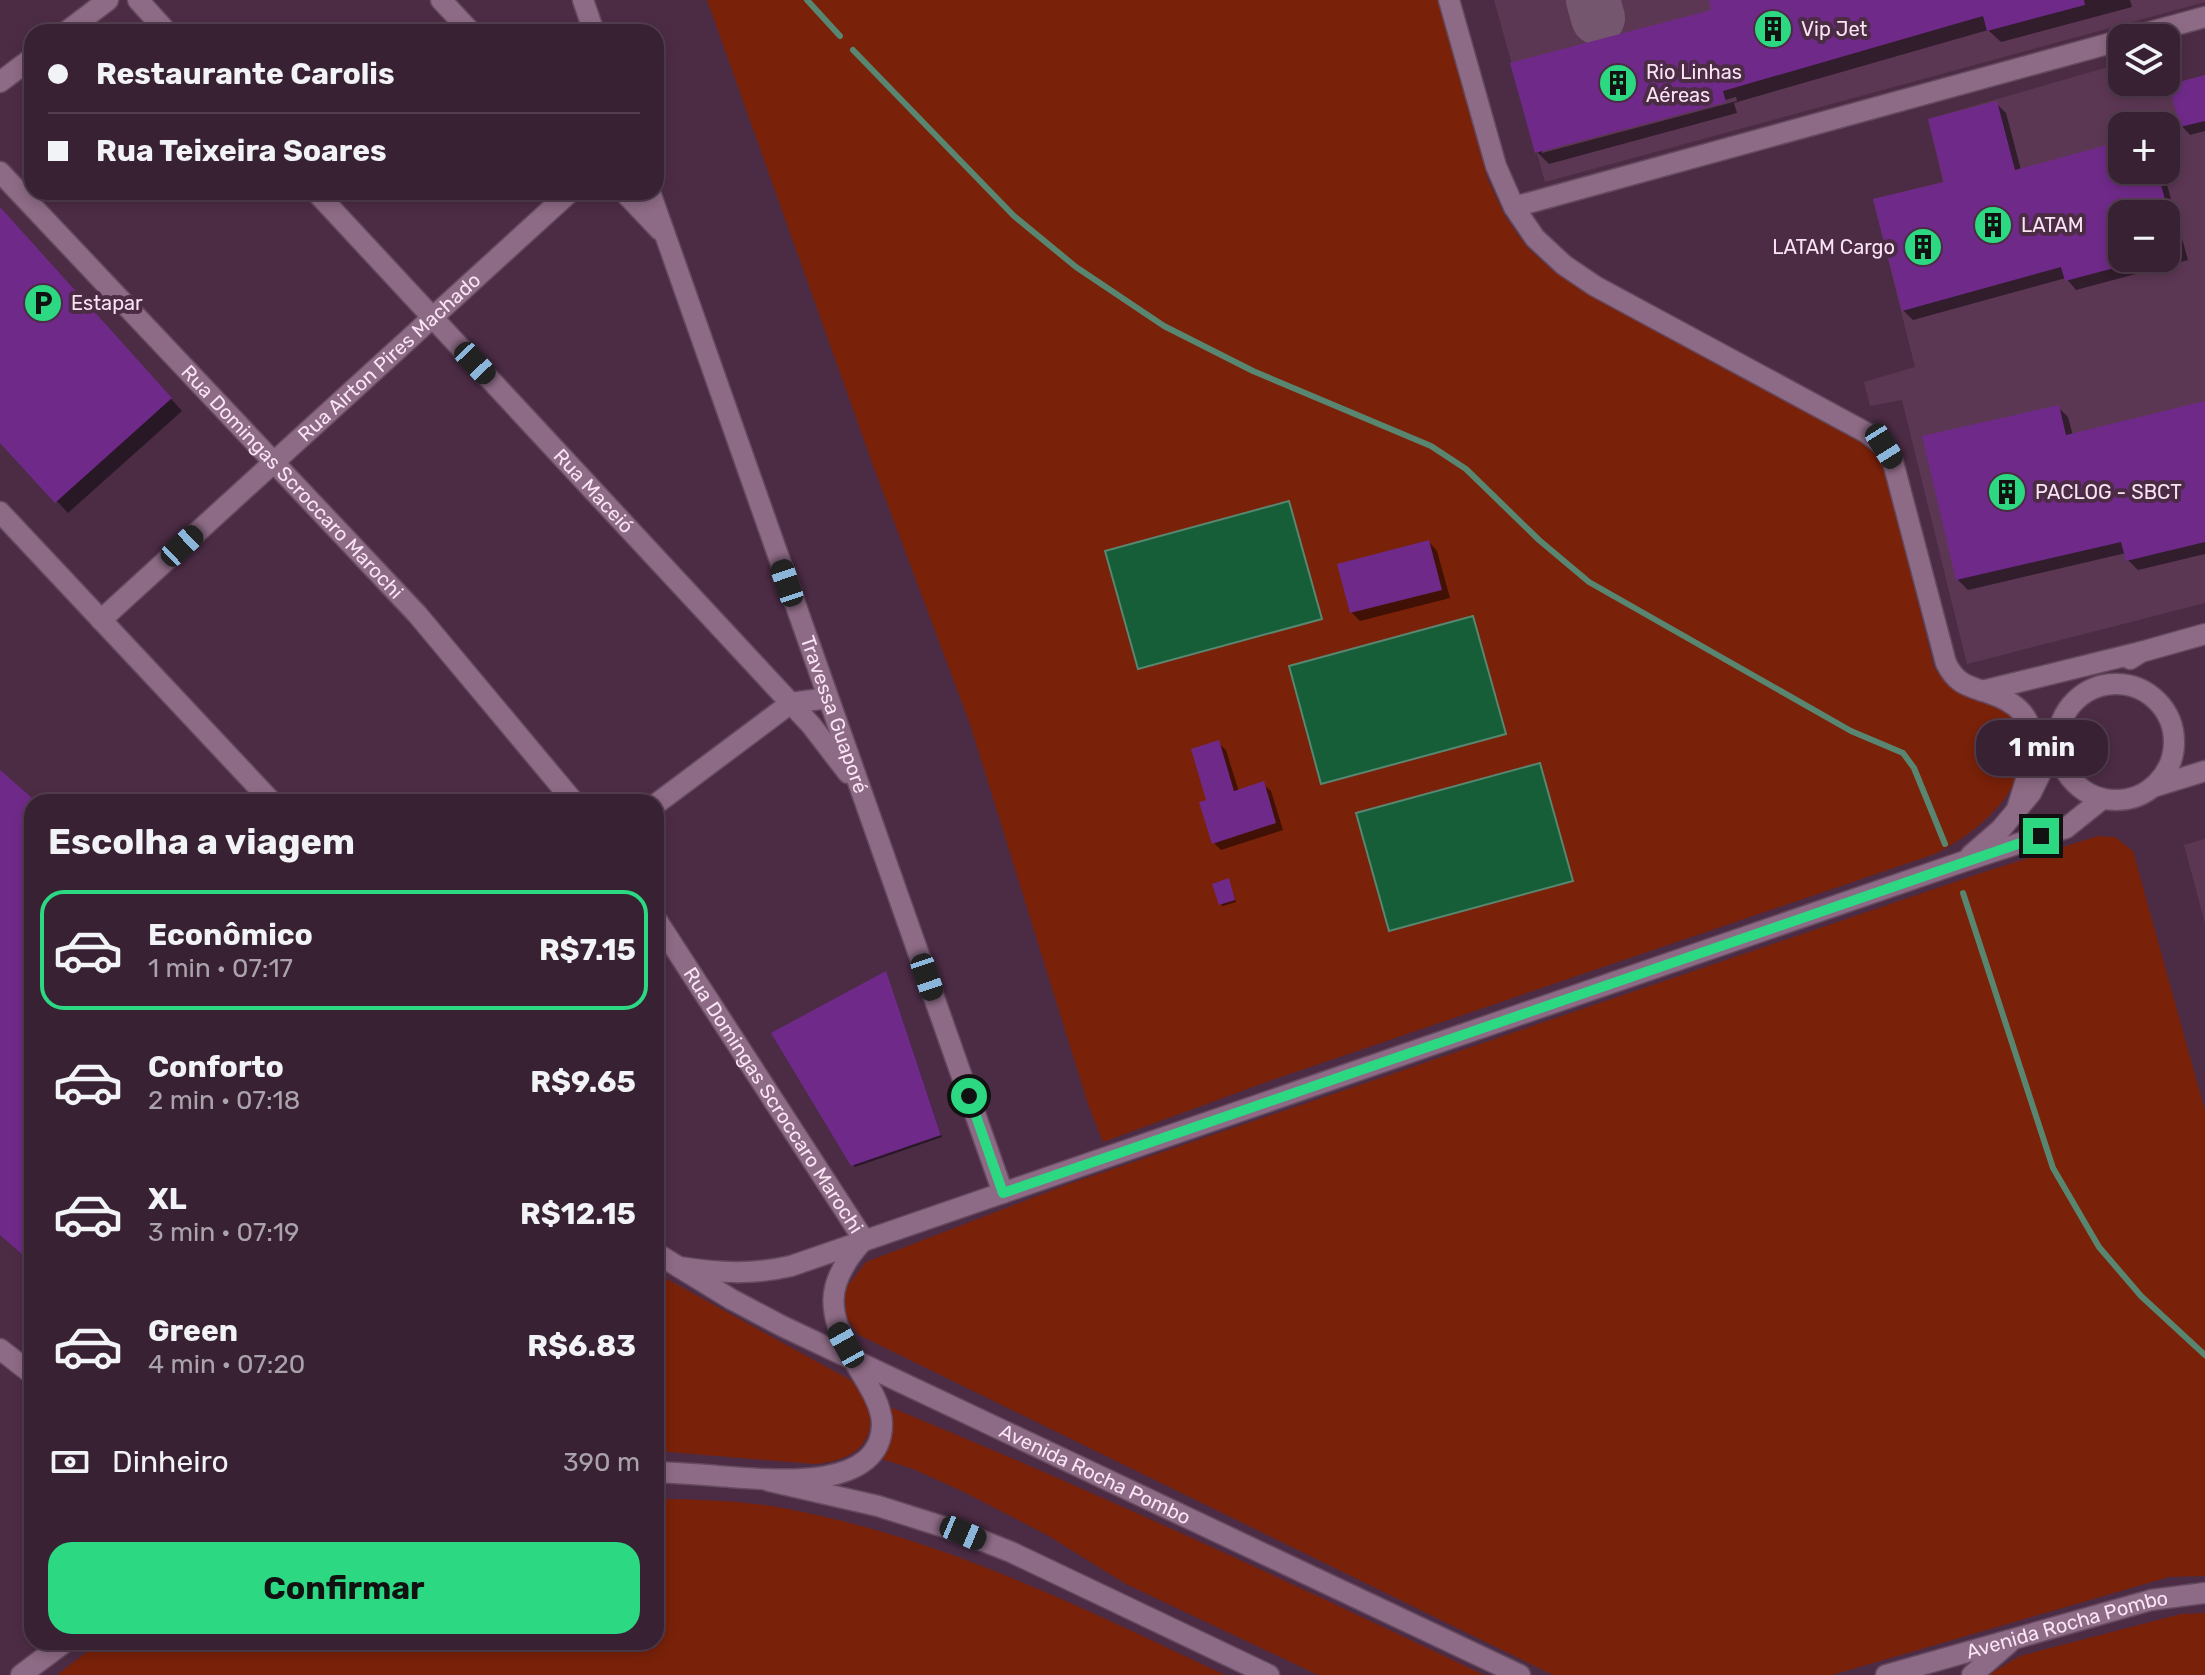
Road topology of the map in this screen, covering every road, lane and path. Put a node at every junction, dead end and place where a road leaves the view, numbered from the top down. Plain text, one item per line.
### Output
1 (108, 0) edge
2 (138, 0) edge
3 (441, 0) edge
4 (583, 0) edge
5 (1449, 0) edge
6 (2205, 17) edge
7 (76, 24) edge
8 (160, 24) edge
9 (464, 24) edge
10 (591, 24) edge
11 (2179, 24) edge
12 (2108, 44) edge
13 (24, 64) edge
14 (0, 82) edge
15 (0, 172) edge
16 (24, 197) edge
17 (26, 200) edge
18 (323, 200) edge
19 (561, 200) edge
20 (632, 200) edge
21 (653, 200) edge
22 (1514, 207) junction
23 (666, 236) junction
24 (432, 317) junction
25 (274, 462) junction
26 (0, 512) edge
27 (101, 620) junction
28 (2205, 634) edge
29 (2141, 652) junction
30 (1982, 691) junction
31 (2081, 694) junction
32 (791, 703) junction
33 (830, 705) junction
34 (811, 725) junction
35 (2057, 740) junction
36 (2205, 771) edge
37 (2153, 787) junction
38 (264, 794) edge
39 (567, 794) edge
40 (664, 798) edge
41 (865, 798) junction
42 (2101, 800) junction
43 (2016, 812) junction
44 (1965, 861) junction
45 (664, 931) edge
46 (1003, 1193) junction
47 (864, 1240) junction
48 (666, 1264) edge
49 (0, 1349) edge
50 (854, 1361) junction
51 (24, 1368) edge
52 (664, 1473) edge
53 (769, 1481) junction
54 (2205, 1593) edge
55 (2015, 1638) junction
56 (54, 1650) edge
57 (21, 1675) edge
58 (1269, 1675) edge
59 (1520, 1675) edge
60 (1886, 1675) edge
61 (1972, 1675) edge

1 - 7 street
2 - 8 street
3 - 9 street
4 - 10 street
5 - 22 street
6 - 11 street
12 - 22 street
13 - 14 street
15 - 16 street, Rua Domingas Scroccaro Marochi
17 - 25 street, Rua Domingas Scroccaro Marochi
18 - 24 street, Rua Maceió
19 - 24 street, Rua Airton Pires Machado
20 - 23 street
21 - 23 street, Travessa Guaporé
22 - 30 street
23 - 33 street, Travessa Guaporé
24 - 25 street, Rua Airton Pires Machado
24 - 32 street, Rua Maceió
25 - 27 street, Rua Airton Pires Machado
25 - 39 street, Rua Domingas Scroccaro Marochi
26 - 27 street
27 - 38 street
28 - 29 street
29 - 30 street
29 - 31 street
30 - 43 street
31 - 35 street
31 - 37 street
32 - 33 street
32 - 34 street, Rua Maceió
32 - 40 street
33 - 34 street
33 - 41 street, Travessa Guaporé
34 - 41 street, Rua Maceió
35 - 42 street
35 - 43 street
36 - 37 street
37 - 42 street
41 - 46 street, Travessa Guaporé
42 - 44 street
43 - 44 street
44 - 46 street
45 - 47 street, Rua Domingas Scroccaro Marochi
46 - 47 street
47 - 48 street
47 - 50 street
48 - 50 street, Avenida Rocha Pombo
49 - 51 street
50 - 53 street
50 - 59 street, Avenida Rocha Pombo
52 - 53 street
53 - 58 street
54 - 55 street, Avenida Rocha Pombo
55 - 60 street, Avenida Rocha Pombo
55 - 61 street
56 - 57 street

